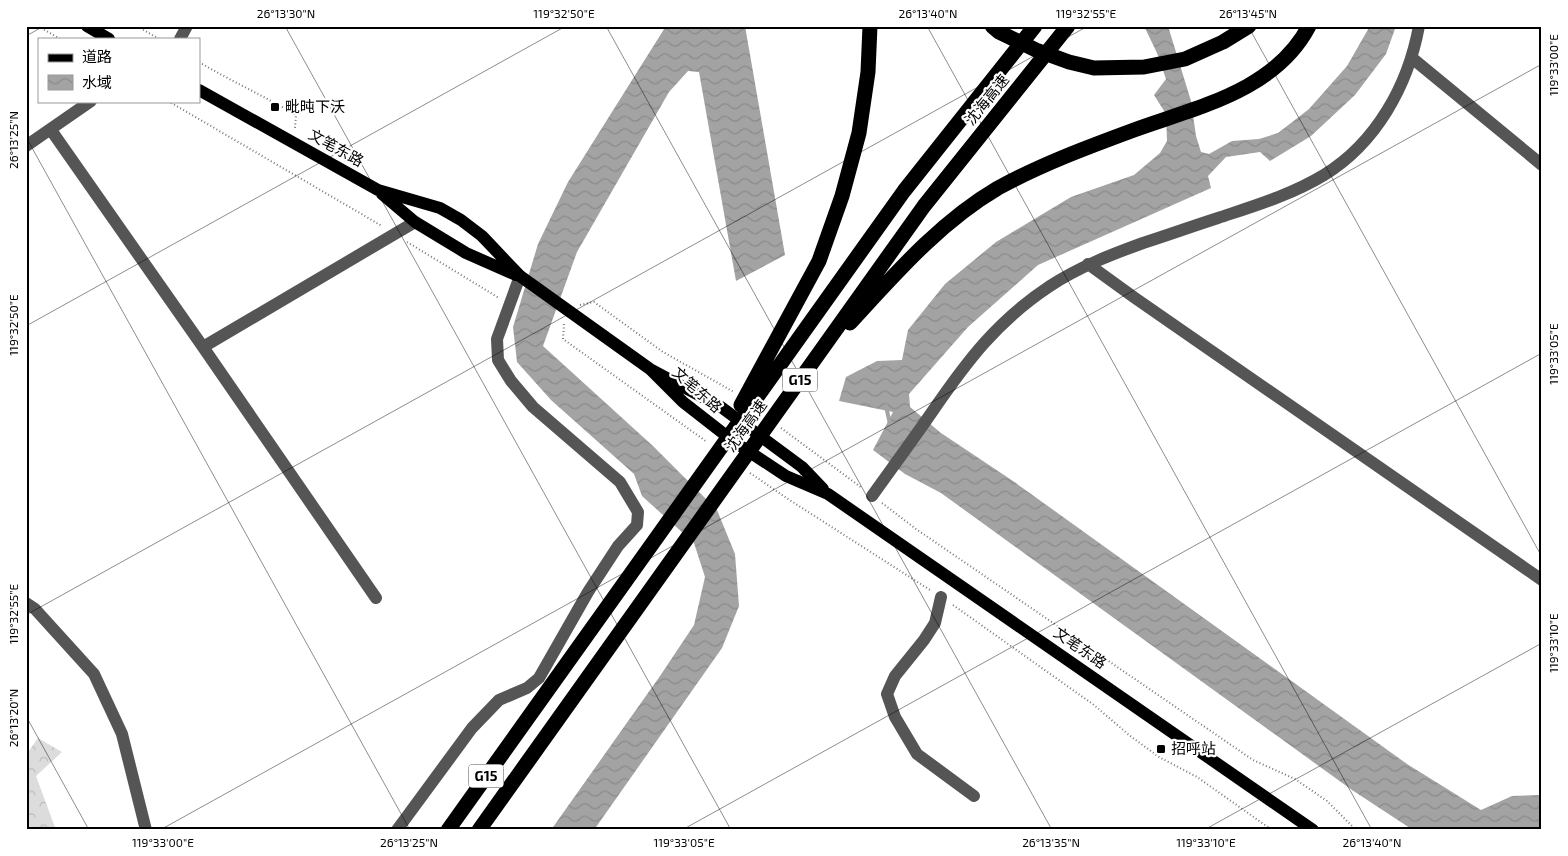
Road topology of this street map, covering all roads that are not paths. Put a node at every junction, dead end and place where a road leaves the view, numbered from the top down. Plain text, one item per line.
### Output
1 (87, 26) edge
2 (187, 26) edge
3 (870, 26) edge
4 (992, 26) edge
5 (1036, 26) edge
6 (1068, 26) edge
7 (1249, 26) edge
8 (1310, 26) edge
9 (1419, 26) edge
10 (107, 38) edge
11 (181, 38) edge
12 (1412, 58) junction
13 (200, 91) edge
14 (90, 102) edge
15 (51, 130) junction
16 (26, 146) edge
17 (1542, 165) edge
18 (378, 190) junction
19 (415, 222) junction
20 (1088, 264) junction
21 (520, 276) junction
22 (203, 347) junction
23 (650, 369) junction
24 (709, 463) junction
25 (744, 469) junction
26 (828, 494) junction
27 (872, 496) road end
28 (1542, 580) edge
29 (940, 597) road end
30 (376, 598) dead end
31 (26, 603) edge
32 (974, 796) dead end
33 (146, 830) edge
34 (397, 830) edge
35 (448, 830) edge
36 (479, 830) edge
37 (1312, 830) edge

1 - 10 main road
2 - 11 street
3 - 24 highway
4 - 7 highway
5 - 24 highway, 沈海高速 / G15
6 - 25 highway, 沈海高速 / G15
8 - 25 highway
9 - 12 street
12 - 17 street
12 - 20 street
13 - 18 main road, 文笔东路
14 - 15 street
15 - 16 street
15 - 22 street
18 - 19 main road, 文笔东路
18 - 21 main road, 文笔东路
19 - 21 main road, 文笔东路
19 - 22 street
20 - 27 street
20 - 28 street
21 - 23 main road, 文笔东路
21 - 34 street
22 - 30 street
23 - 26 main road, 文笔东路
23 - 26 main road, 文笔东路
24 - 35 highway, 沈海高速 / G15
25 - 36 highway, 沈海高速 / G15
26 - 37 main road, 文笔东路
29 - 32 street
31 - 33 street

